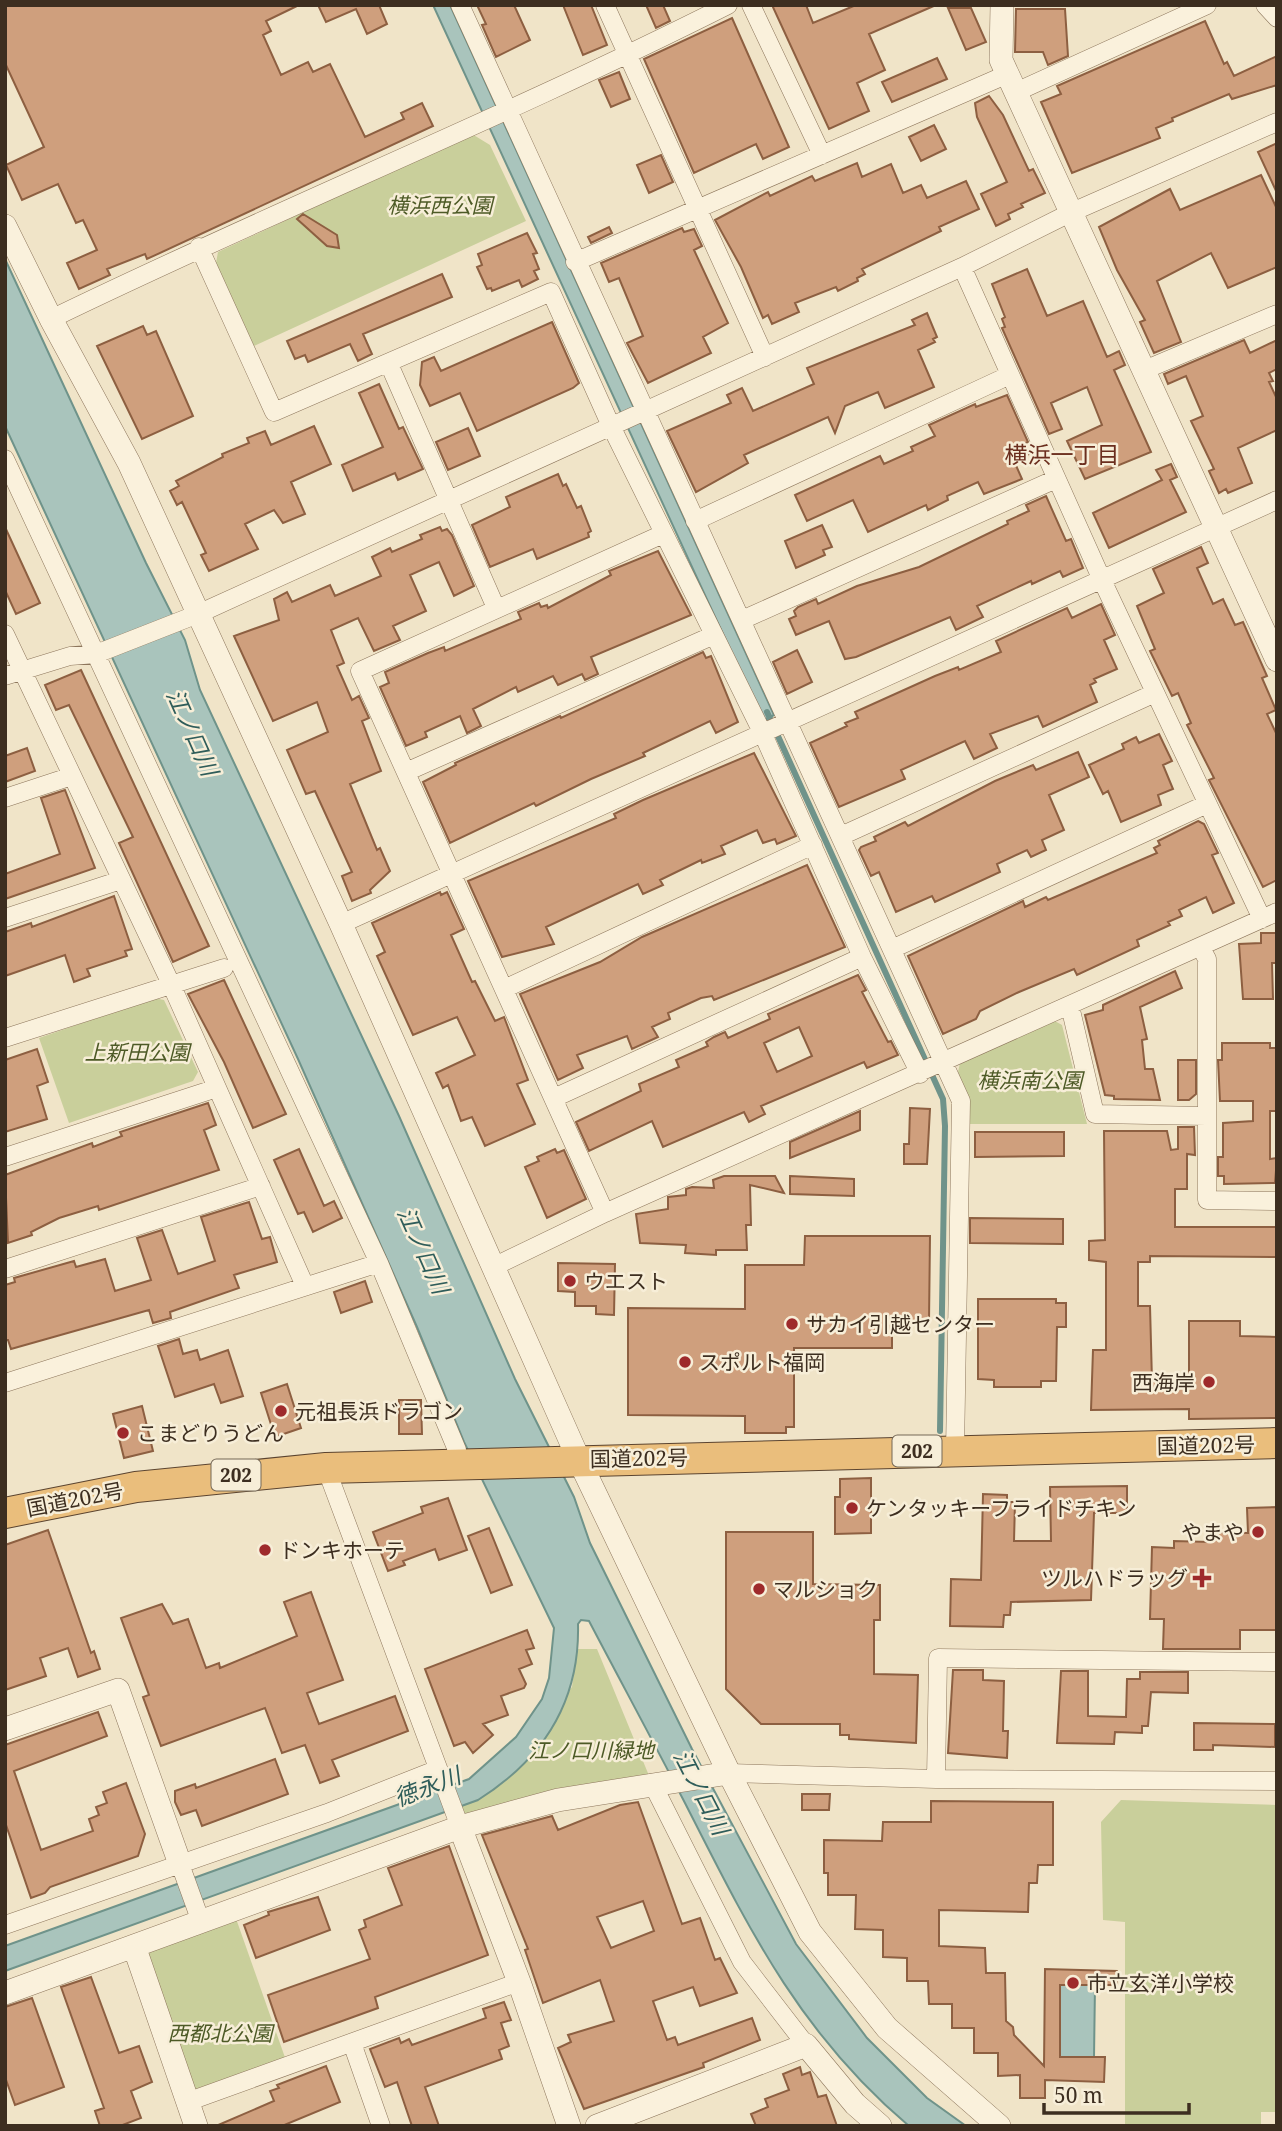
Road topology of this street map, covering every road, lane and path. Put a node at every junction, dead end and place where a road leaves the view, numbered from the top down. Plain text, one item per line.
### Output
1 (460, 5) edge
2 (605, 5) edge
3 (728, 5) edge
4 (751, 5) edge
5 (1002, 5) edge
6 (1207, 5) edge
7 (1265, 5) edge
8 (1277, 18) edge
9 (627, 57) junction
10 (1012, 83) junction
11 (506, 108) junction
12 (1277, 122) edge
13 (822, 155) junction
14 (698, 209) junction
15 (1070, 213) junction
16 (5, 226) edge
17 (199, 247) junction
18 (575, 261) junction
19 (962, 267) junction
20 (1277, 314) edge
21 (51, 319) junction
22 (765, 357) junction
23 (389, 364) junction
24 (1142, 371) junction
25 (1010, 375) junction
26 (644, 412) junction
27 (611, 426) junction
28 (5, 459) edge
29 (1056, 479) junction
30 (1277, 500) edge
31 (447, 502) junction
32 (695, 520) junction
33 (1216, 528) junction
34 (663, 534) junction
35 (1102, 580) junction
36 (496, 608) junction
37 (198, 614) junction
38 (742, 620) junction
39 (5, 634) edge
40 (714, 635) junction
41 (96, 654) junction
42 (1277, 660) edge
43 (14, 673) edge
44 (1155, 693) junction
45 (789, 721) junction
46 (763, 734) junction
47 (406, 772) junction
48 (72, 776) junction
49 (5, 798) edge
50 (1207, 804) junction
51 (841, 836) junction
52 (813, 845) junction
53 (453, 875) junction
54 (121, 880) junction
55 (1269, 915) edge
56 (5, 918) edge
57 (341, 924) junction
58 (1201, 948) junction
59 (892, 949) junction
60 (862, 957) junction
61 (224, 968) dead end
62 (171, 984) junction
63 (504, 989) junction
64 (1070, 1006) junction
65 (5, 1038) edge
66 (944, 1063) junction
67 (920, 1074) junction
68 (217, 1088) junction
69 (554, 1098) junction
70 (1206, 1116) junction
71 (5, 1157) edge
72 (261, 1186) junction
73 (1277, 1201) edge
74 (606, 1213) junction
75 (379, 1264) junction
76 (493, 1267) junction
77 (5, 1269) edge
78 (305, 1286) junction
79 (5, 1383) edge
80 (1277, 1443) edge
81 (955, 1451) junction
82 (568, 1460) junction
83 (463, 1466) junction
84 (326, 1468) junction
85 (5, 1513) edge
86 (1277, 1662) edge
87 (5, 1729) edge
88 (438, 1769) junction
89 (729, 1773) junction
90 (936, 1779) junction
91 (1277, 1781) edge
92 (652, 1783) junction
93 (460, 1827) junction
94 (180, 1864) junction
95 (201, 1922) junction
96 (5, 1925) edge
97 (134, 1946) junction
98 (519, 1982) junction
99 (5, 1993) edge
100 (352, 2043) junction
101 (806, 2045) junction
102 (187, 2102) junction
103 (196, 2126) edge
104 (381, 2126) edge
105 (569, 2126) edge
106 (597, 2126) edge
107 (880, 2126) edge
108 (999, 2126) edge

1 - 11 street
2 - 9 street
3 - 9 street
4 - 13 street
5 - 10 street
6 - 10 street
7 - 8 street
9 - 11 street
9 - 14 street
10 - 13 street
10 - 15 street
11 - 17 street
11 - 18 street
12 - 15 street
13 - 14 street
14 - 18 street
14 - 22 street
15 - 19 street
15 - 24 street
16 - 21 street
17 - 21 street
17 - 23 street
18 - 26 street
19 - 22 street
19 - 25 street
20 - 24 street
21 - 37 street
22 - 26 street
23 - 27 street
23 - 31 street
24 - 33 street
25 - 29 street
25 - 32 street
26 - 27 street
26 - 32 street
27 - 31 street
27 - 34 street
28 - 41 street
29 - 35 street
29 - 38 street
30 - 33 street
31 - 36 street
31 - 37 street
32 - 38 street
33 - 35 street
33 - 42 street
34 - 36 street
34 - 40 street
35 - 44 street
35 - 45 street
36 - 47 street
37 - 41 street
37 - 57 street
38 - 45 street
39 - 43 street
40 - 46 street
40 - 47 street
41 - 43 street
41 - 75 street
43 - 48 street
44 - 50 street
44 - 51 street
45 - 46 street
45 - 51 street
46 - 52 street
46 - 53 street
47 - 53 street
48 - 49 street
48 - 54 street
50 - 55 street
50 - 59 street
51 - 59 street
52 - 60 street
52 - 63 street
53 - 57 street
53 - 63 street
54 - 56 street
54 - 62 street
55 - 58 street
57 - 76 street
58 - 64 street
58 - 70 street
59 - 66 street
60 - 67 street
60 - 69 street
61 - 62 street
62 - 65 street
62 - 68 street
63 - 69 street
64 - 66 street
64 - 70 street
66 - 67 street
66 - 81 street
67 - 74 street
68 - 71 street
68 - 72 street
69 - 74 street
70 - 73 street
72 - 77 street
72 - 78 street
74 - 76 street
75 - 78 street
75 - 83 street
76 - 82 street
78 - 79 street
80 - 81 highway, 国道202号 / 202
81 - 82 highway, 国道202号 / 202
82 - 83 highway, 国道202号 / 202
82 - 89 street
83 - 84 highway, 国道202号 / 202
84 - 85 highway, 国道202号 / 202
84 - 88 street
86 - 90 street
87 - 94 street
88 - 93 street
88 - 94 street
89 - 90 street
89 - 92 street
89 - 108 street
90 - 91 street
92 - 93 street
92 - 101 street
93 - 95 street
93 - 98 street
94 - 95 street
94 - 96 street
95 - 97 street
97 - 99 street
97 - 102 street
98 - 100 street
98 - 105 street
100 - 102 street
100 - 104 street
101 - 106 street
101 - 107 street
102 - 103 street

